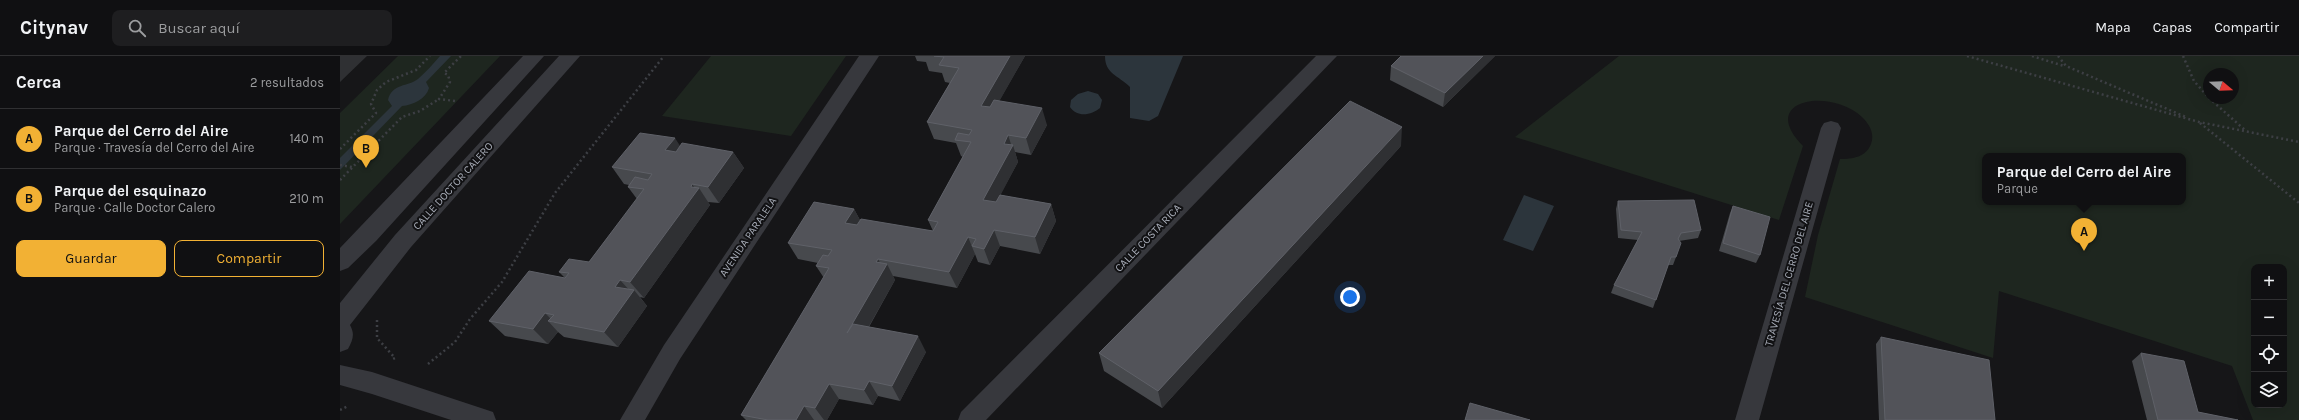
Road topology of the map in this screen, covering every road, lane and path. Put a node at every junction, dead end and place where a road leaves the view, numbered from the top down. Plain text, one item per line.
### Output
1 (430, 56) edge
2 (461, 56) edge
3 (534, 56) edge
4 (570, 56) edge
5 (664, 56) edge
6 (869, 56) edge
7 (1327, 56) edge
8 (1967, 56) edge
9 (2032, 56) edge
10 (2058, 56) edge
11 (2183, 56) edge
12 (2066, 66) junction
13 (2203, 91) edge
14 (439, 99) junction
15 (460, 102) dead end
16 (2216, 104) edge
17 (2199, 122) junction
18 (1831, 128) dead end
19 (2246, 132) junction
20 (2299, 142) edge
21 (340, 149) edge
22 (340, 165) edge
23 (353, 167) junction
24 (340, 180) edge
25 (2299, 203) edge
26 (340, 262) edge
27 (340, 320) edge
28 (340, 328) edge
29 (340, 342) edge
30 (428, 364) dead end
31 (340, 375) edge
32 (484, 420) edge
33 (632, 420) edge
34 (970, 420) edge
35 (1747, 420) edge

1 - 21 path
2 - 14 path
3 - 26 street
4 - 27 street, CALLE DOCTOR CALERO
5 - 30 path
6 - 33 street, AVENIDA PARALELA
7 - 34 street, CALLE COSTA RICA
8 - 17 path
9 - 12 path
10 - 12 path
11 - 13 path
12 - 17 path
14 - 15 path
14 - 23 path
16 - 19 path
17 - 19 path
17 - 25 path
18 - 35 street, TRAVESÍA DEL CERRO DEL AIRE
19 - 20 path
22 - 23 path
23 - 24 path
28 - 29 street
31 - 32 street

